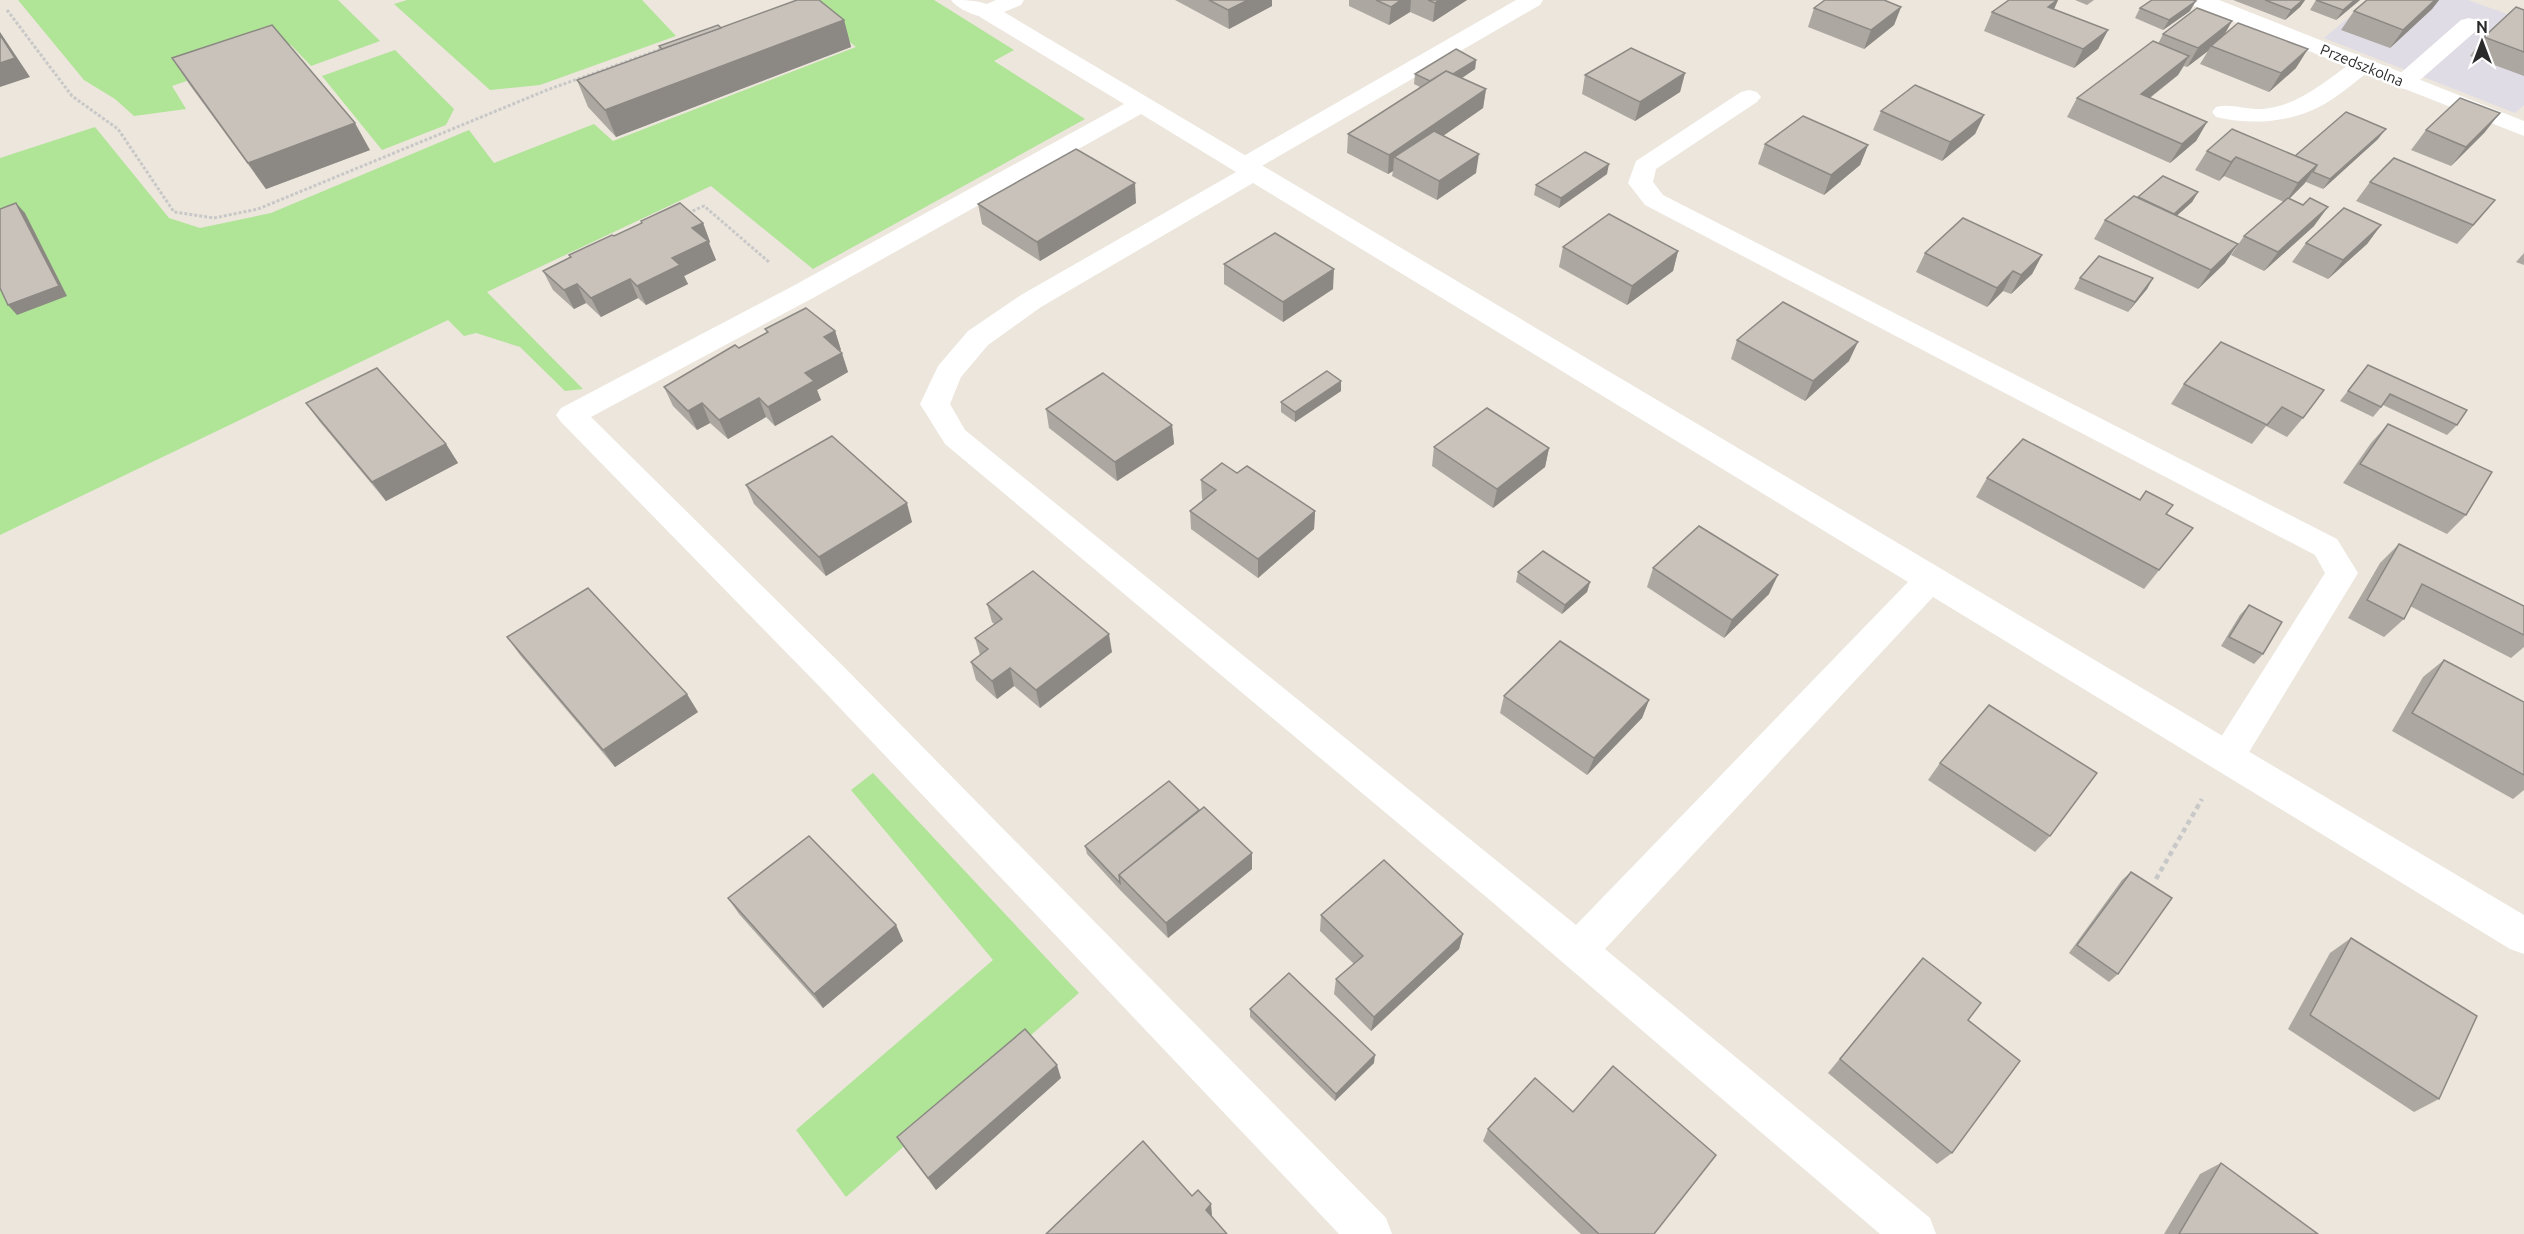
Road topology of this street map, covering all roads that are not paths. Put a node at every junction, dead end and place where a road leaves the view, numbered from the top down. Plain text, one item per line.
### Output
1 (1532, 0) edge
2 (2200, 0) edge
3 (988, 4) edge
4 (2469, 25) dead end
5 (2363, 65) junction
6 (2404, 82) junction
7 (1749, 97) dead end
8 (1142, 104) junction
9 (2224, 112) dead end
10 (2524, 129) edge
11 (1249, 169) junction
12 (1930, 578) junction
13 (2227, 756) junction
14 (2524, 936) edge
15 (1577, 951) junction
16 (1370, 1234) edge
17 (1914, 1234) edge

1 - 11 street
2 - 5 street, Przedszkolna
3 - 8 street
4 - 6 street
5 - 6 street, Przedszkolna
5 - 9 street
6 - 10 street, Przedszkolna
7 - 13 street
8 - 11 street
8 - 16 street
11 - 12 street
11 - 15 street
12 - 13 street
12 - 15 street
13 - 14 street
15 - 17 street

